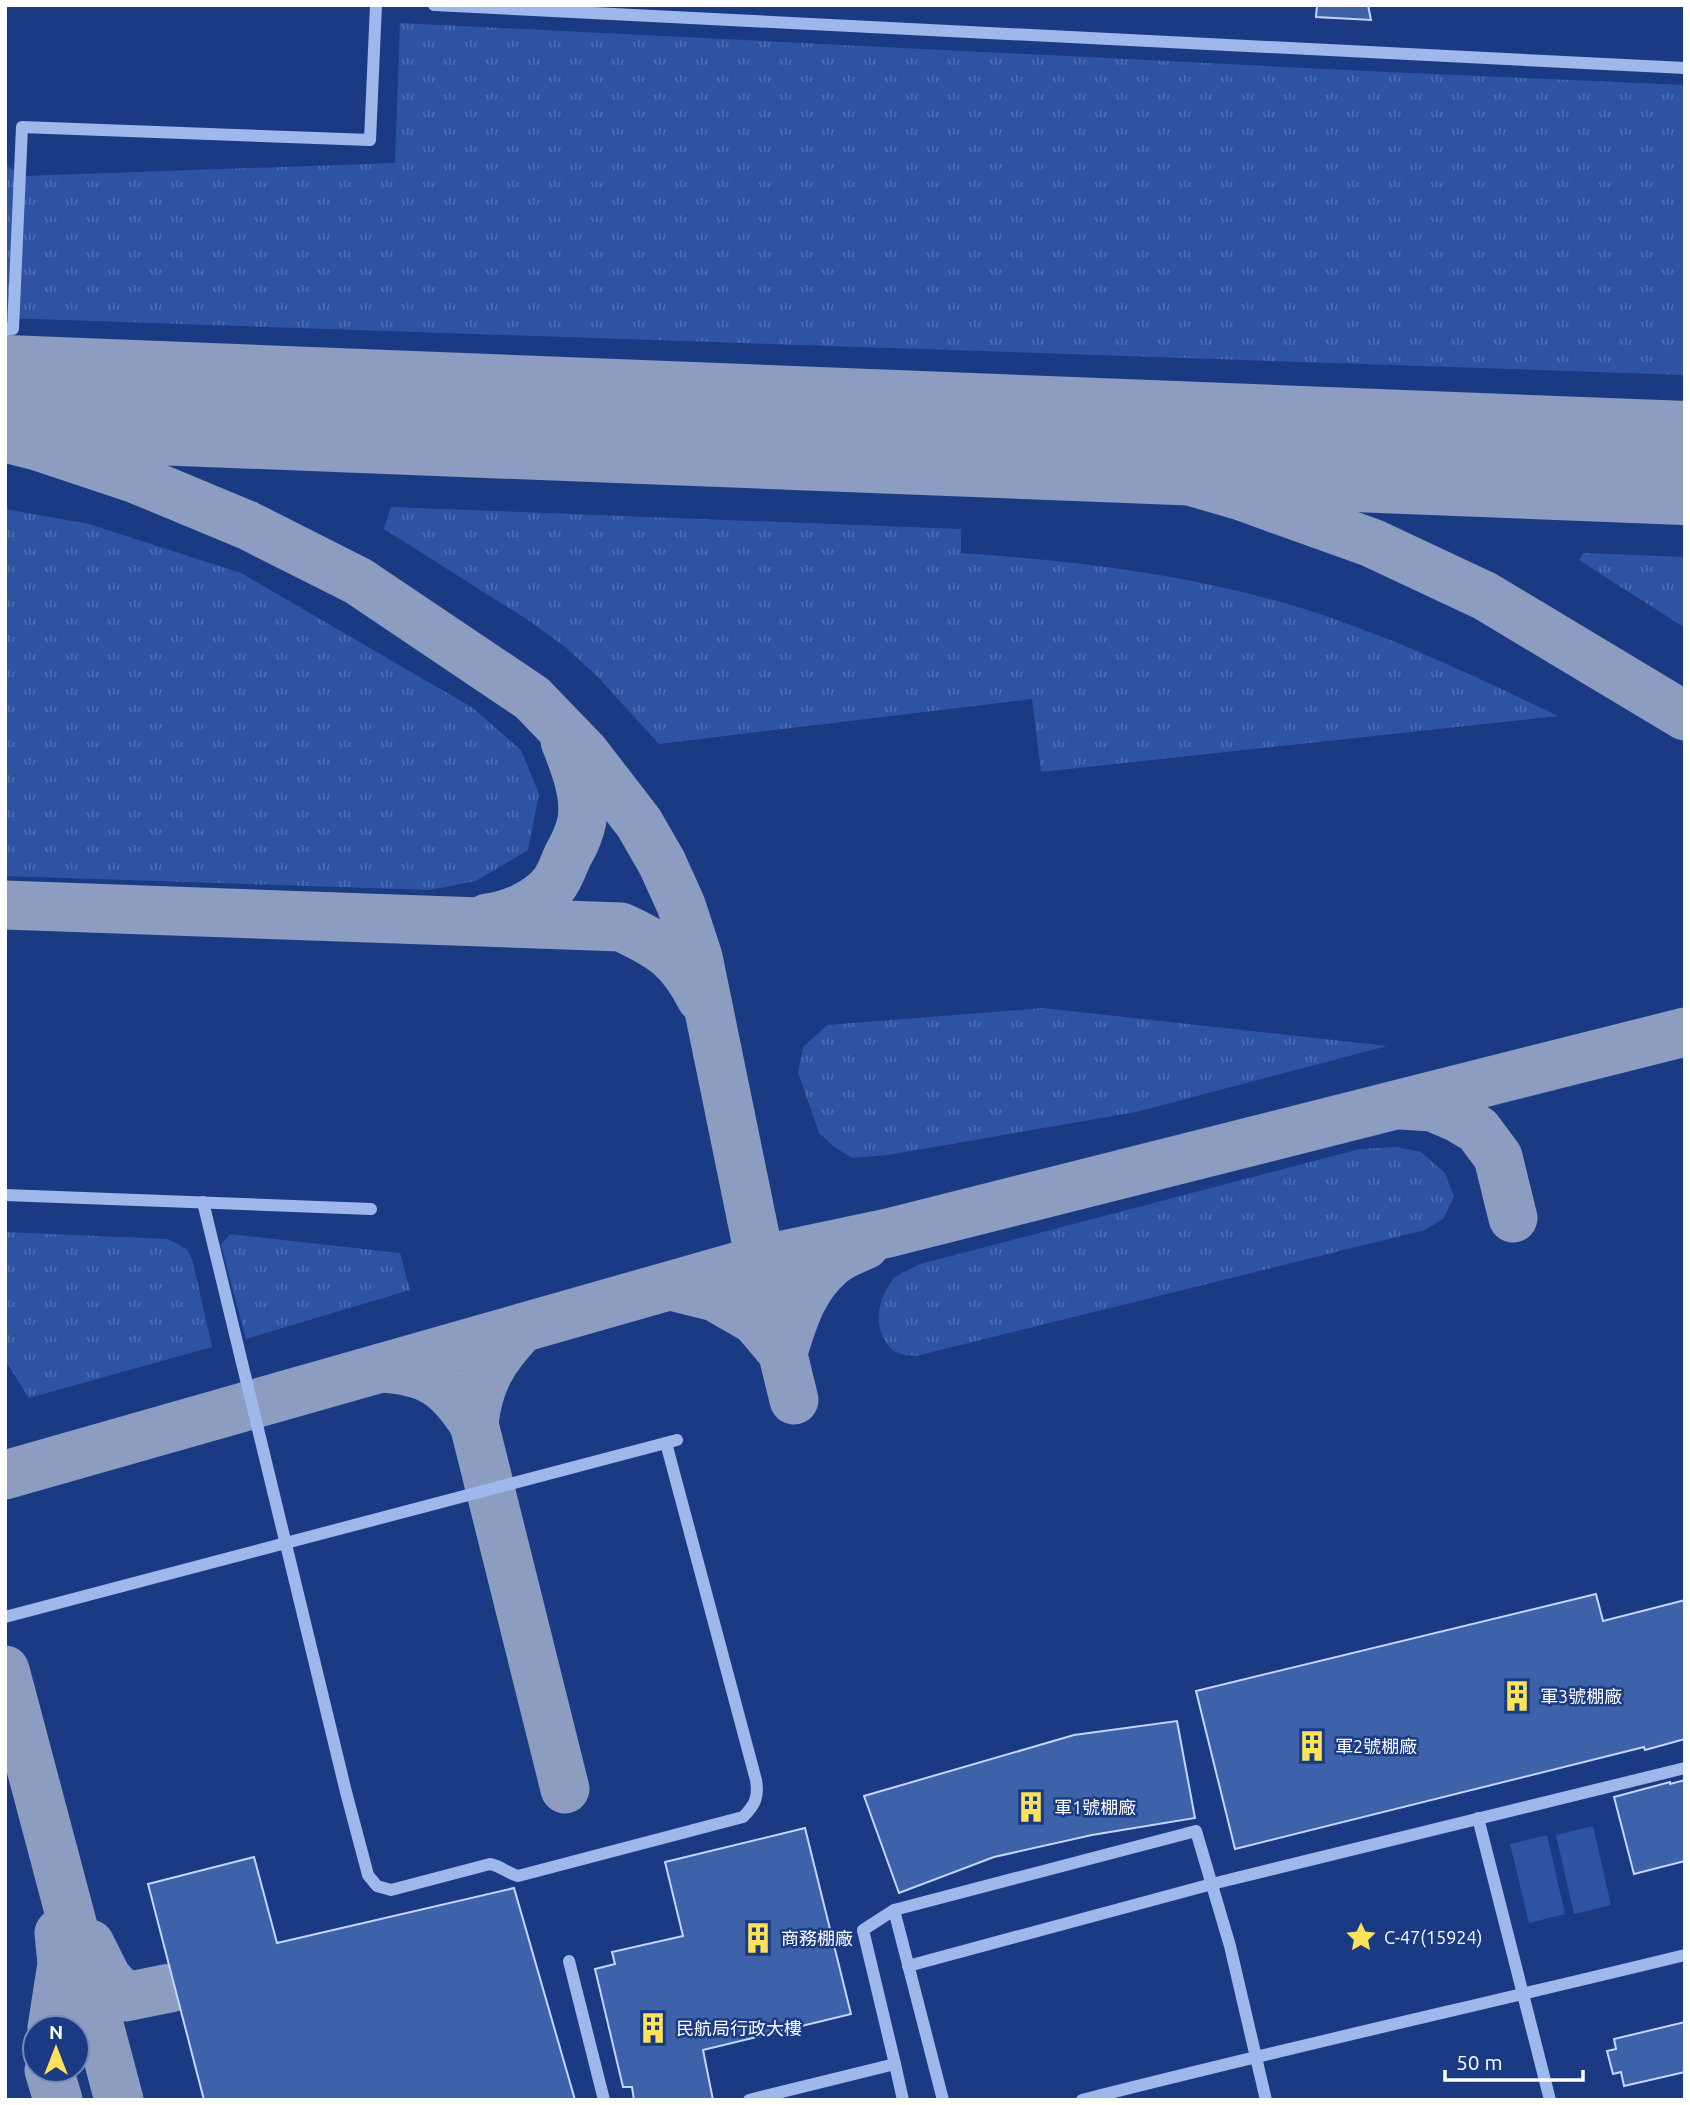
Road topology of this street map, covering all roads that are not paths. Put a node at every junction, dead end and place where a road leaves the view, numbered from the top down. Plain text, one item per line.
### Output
1 (376, 5) edge
2 (434, 5) edge
3 (1685, 68) edge
4 (5, 328) edge
5 (5, 1195) edge
6 (203, 1202) junction
7 (370, 1209) dead end
8 (285, 1545) junction
9 (5, 1617) edge
10 (1685, 1768) edge
11 (1478, 1818) junction
12 (1212, 1884) junction
13 (894, 1910) junction
14 (1685, 1955) edge
15 (569, 1961) dead end
16 (908, 1966) junction
17 (1522, 1995) junction
18 (1256, 2056) junction
19 (895, 2063) junction
20 (604, 2100) edge
21 (749, 2100) edge
22 (903, 2100) edge
23 (943, 2100) edge
24 (1082, 2100) edge
25 (1266, 2100) edge
26 (1550, 2100) edge

1 - 4 lane
2 - 3 lane
5 - 6 lane
6 - 7 lane
6 - 8 lane
8 - 8 lane
8 - 9 lane
10 - 11 lane
11 - 12 lane
11 - 17 lane
12 - 13 lane
12 - 16 lane
12 - 18 lane
13 - 16 lane
13 - 19 lane
14 - 17 lane
15 - 20 lane
16 - 23 lane
17 - 18 lane
17 - 26 lane
18 - 24 lane
18 - 25 lane
19 - 21 lane
19 - 22 lane

